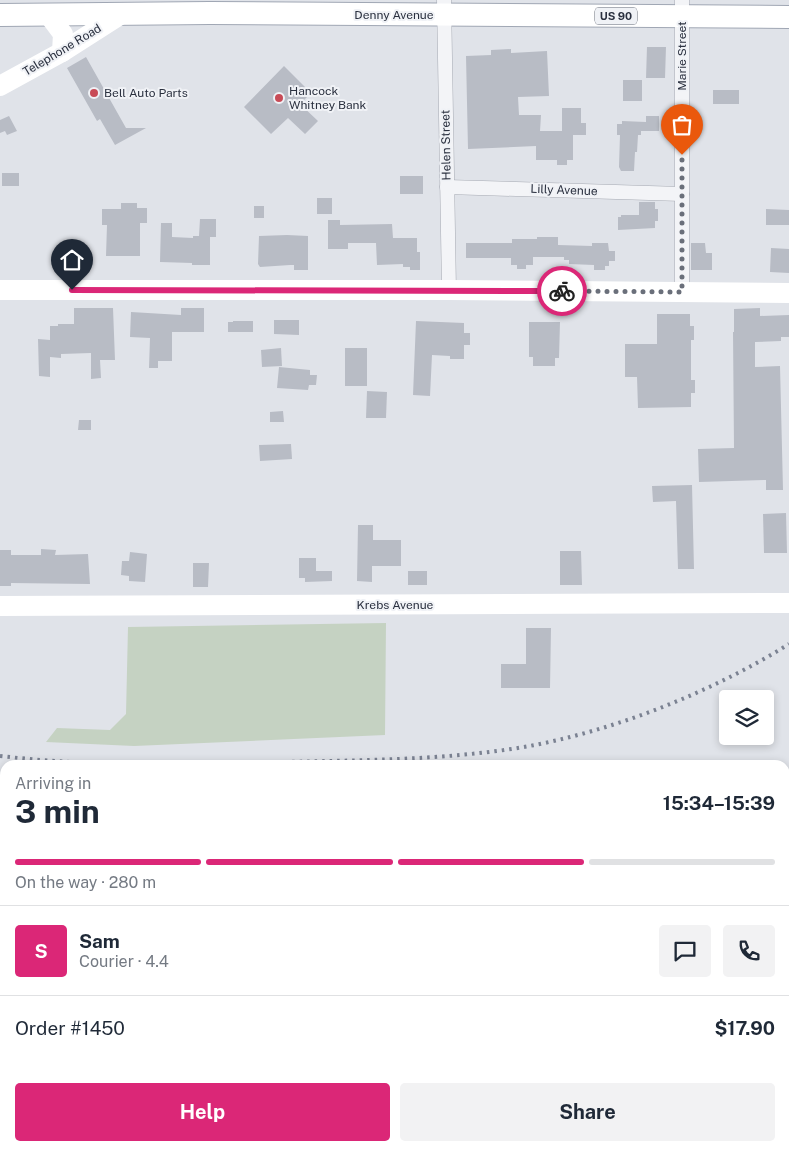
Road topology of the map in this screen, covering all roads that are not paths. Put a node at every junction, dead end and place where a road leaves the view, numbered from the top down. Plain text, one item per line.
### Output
1 (444, 7) edge
2 (682, 8) edge
3 (123, 13) junction
4 (48, 14) junction
5 (0, 15) edge
6 (789, 17) edge
7 (62, 52) junction
8 (0, 86) edge
9 (447, 187) junction
10 (682, 194) junction
11 (0, 290) edge
12 (449, 290) junction
13 (682, 292) junction
14 (789, 293) edge
15 (789, 603) edge
16 (0, 606) edge

1 - 2 main road, Denny Avenue / US 90
1 - 3 main road, Denny Avenue / US 90
1 - 9 street, Helen Street
2 - 6 main road, Denny Avenue / US 90
2 - 10 street, Marie Street
3 - 4 main road, Denny Avenue / US 90
3 - 7 street, Telephone Road
4 - 5 main road, Denny Avenue / US 90
4 - 7 street
7 - 8 street, Telephone Road
9 - 10 street, Lilly Avenue
9 - 12 street, Helen Street
10 - 13 street, Marie Street
11 - 12 street
12 - 13 street
13 - 14 street
15 - 16 street, Krebs Avenue

